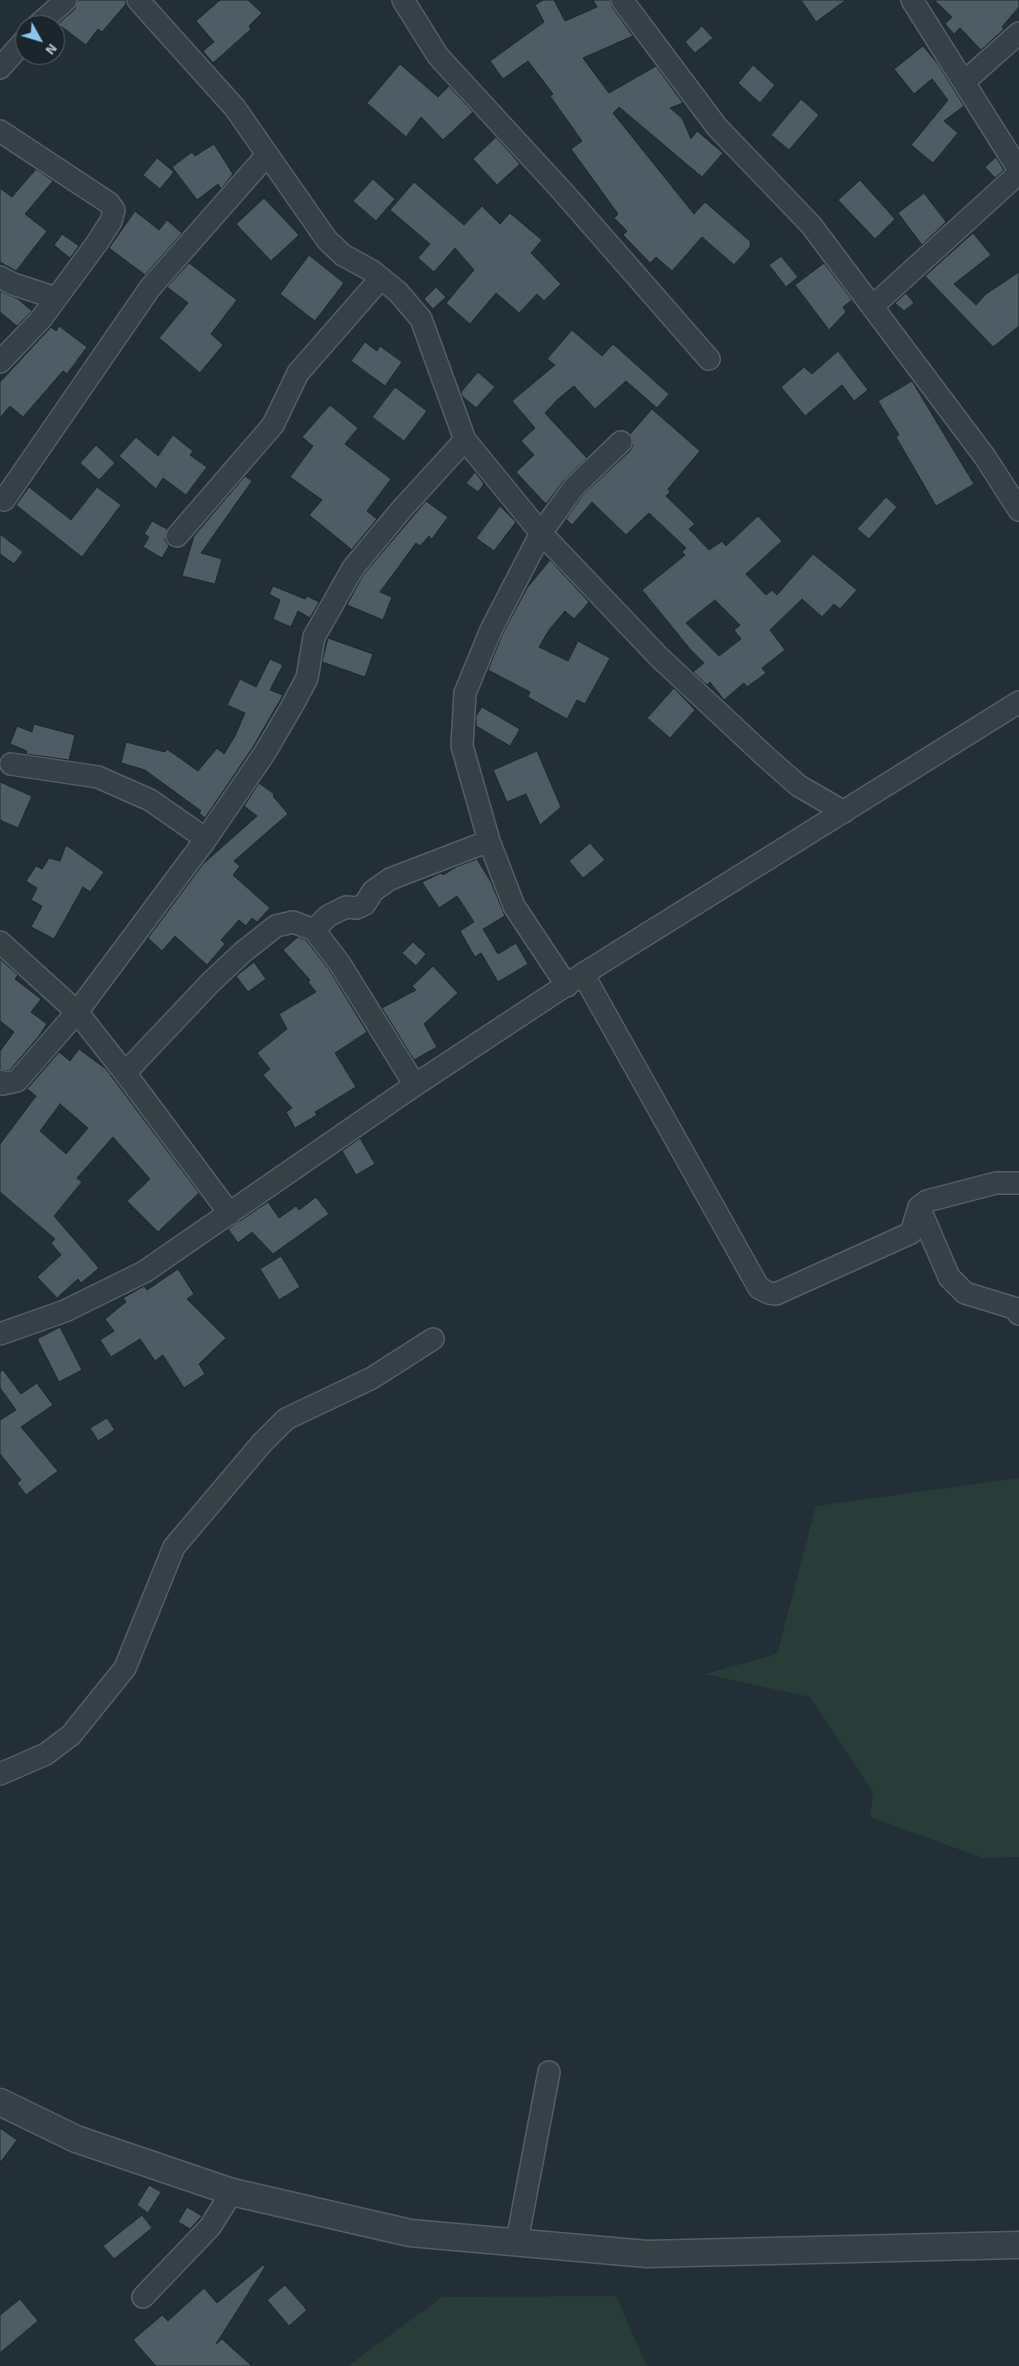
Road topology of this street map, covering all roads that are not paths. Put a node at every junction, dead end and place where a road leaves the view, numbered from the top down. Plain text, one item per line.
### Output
1 (66, 0) edge
2 (138, 0) edge
3 (403, 0) edge
4 (622, 0) edge
5 (912, 0) edge
6 (49, 15) edge
7 (1019, 33) edge
8 (15, 51) edge
9 (0, 68) edge
10 (964, 82) junction
11 (0, 131) edge
12 (267, 155) junction
13 (1019, 171) edge
14 (0, 277) edge
15 (381, 278) junction
16 (56, 298) junction
17 (872, 306) junction
18 (709, 359) dead end
19 (0, 362) edge
20 (465, 440) junction
21 (621, 442) dead end
22 (4, 500) dead end
23 (1019, 510) edge
24 (541, 533) junction
25 (177, 536) dead end
26 (1019, 702) edge
27 (12, 764) dead end
28 (844, 812) junction
29 (206, 839) junction
30 (489, 841) junction
31 (314, 930) junction
32 (0, 942) edge
33 (575, 980) junction
34 (77, 1012) junction
35 (125, 1073) junction
36 (0, 1081) edge
37 (415, 1085) junction
38 (1019, 1183) edge
39 (919, 1207) junction
40 (230, 1214) junction
41 (1019, 1314) edge
42 (0, 1334) edge
43 (433, 1339) dead end
44 (0, 1774) edge
45 (549, 2072) dead end
46 (0, 2102) edge
47 (232, 2192) junction
48 (517, 2242) junction
49 (1019, 2245) edge
50 (143, 2297) dead end

1 - 6 street
2 - 12 street
3 - 18 street
4 - 17 street
5 - 10 street
7 - 10 street
8 - 9 street
10 - 13 street
11 - 16 street
12 - 15 street
12 - 22 street
13 - 17 street
14 - 16 street
15 - 20 street
15 - 25 street
16 - 19 street
17 - 23 street
20 - 24 street
20 - 29 street
21 - 24 street
24 - 28 street
24 - 30 street
26 - 28 street
27 - 29 street
28 - 33 street
29 - 34 street
30 - 31 street
30 - 33 street
31 - 35 street
31 - 37 street
32 - 34 street
33 - 37 street
33 - 39 street
34 - 35 street
34 - 36 street
35 - 40 street
37 - 40 street
38 - 39 street
39 - 41 street
40 - 42 street
43 - 44 street
45 - 48 street
46 - 47 street
47 - 48 street
47 - 50 street
48 - 49 street

